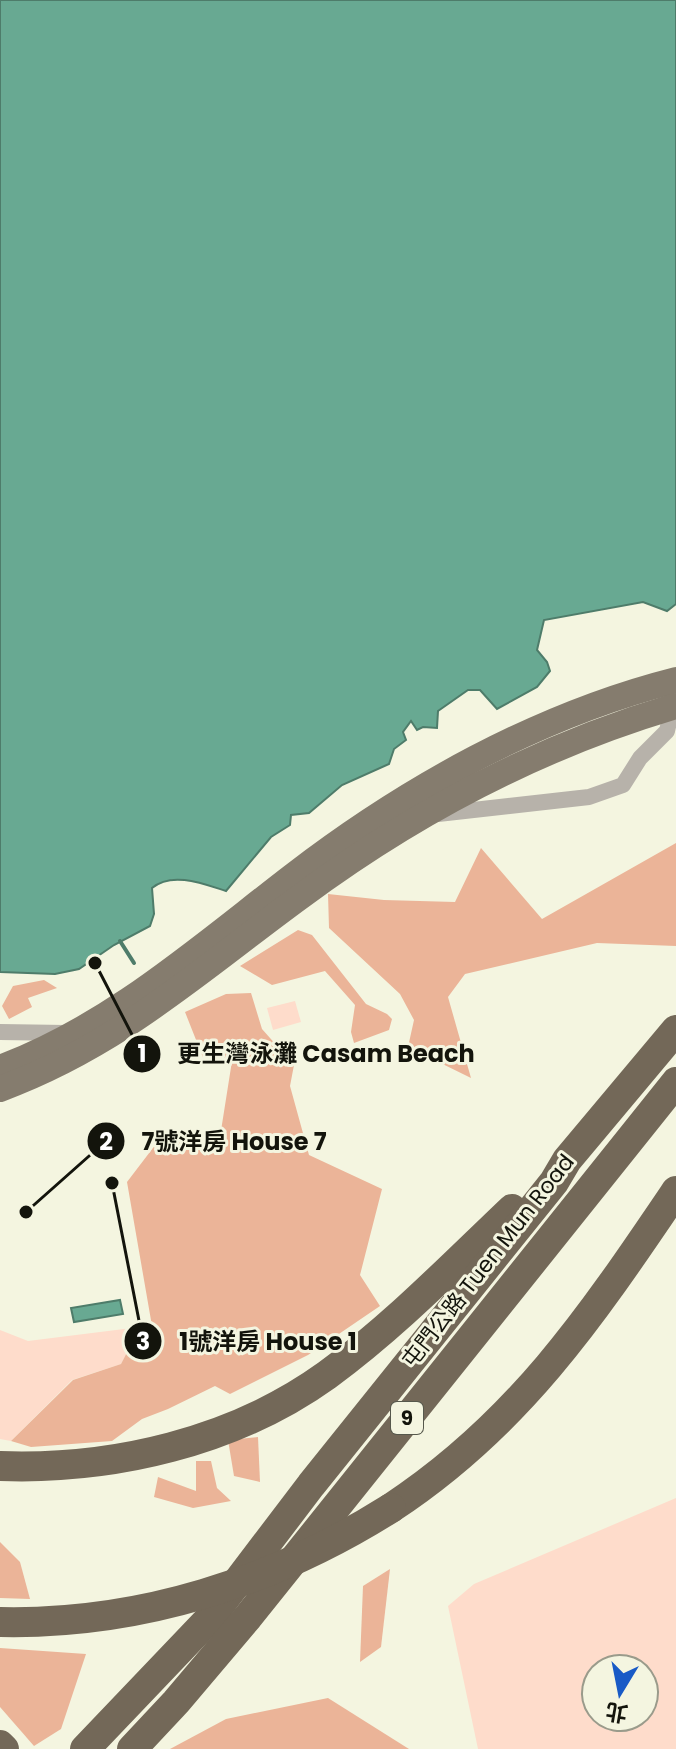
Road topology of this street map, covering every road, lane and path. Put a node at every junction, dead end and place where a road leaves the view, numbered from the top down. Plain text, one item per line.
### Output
1 (669, 694) edge
2 (422, 817) junction
3 (676, 1030) edge
4 (0, 1032) edge
5 (75, 1033) junction
6 (0, 1068) edge
7 (676, 1082) edge
8 (0, 1089) edge
9 (567, 1160) junction
10 (676, 1191) edge
11 (0, 1466) edge
12 (0, 1622) edge
13 (85, 1749) edge
14 (132, 1749) edge

1 - 2 main road
1 - 2 street
1 - 5 main road
2 - 8 main road
3 - 9 highway, 屯門公路 Tuen Mun Road / 9
4 - 5 street
5 - 6 main road
7 - 14 highway, 屯門公路 Tuen Mun Road / 9
9 - 11 highway
9 - 13 highway, 屯門公路 Tuen Mun Road / 9
10 - 12 highway, bridge

